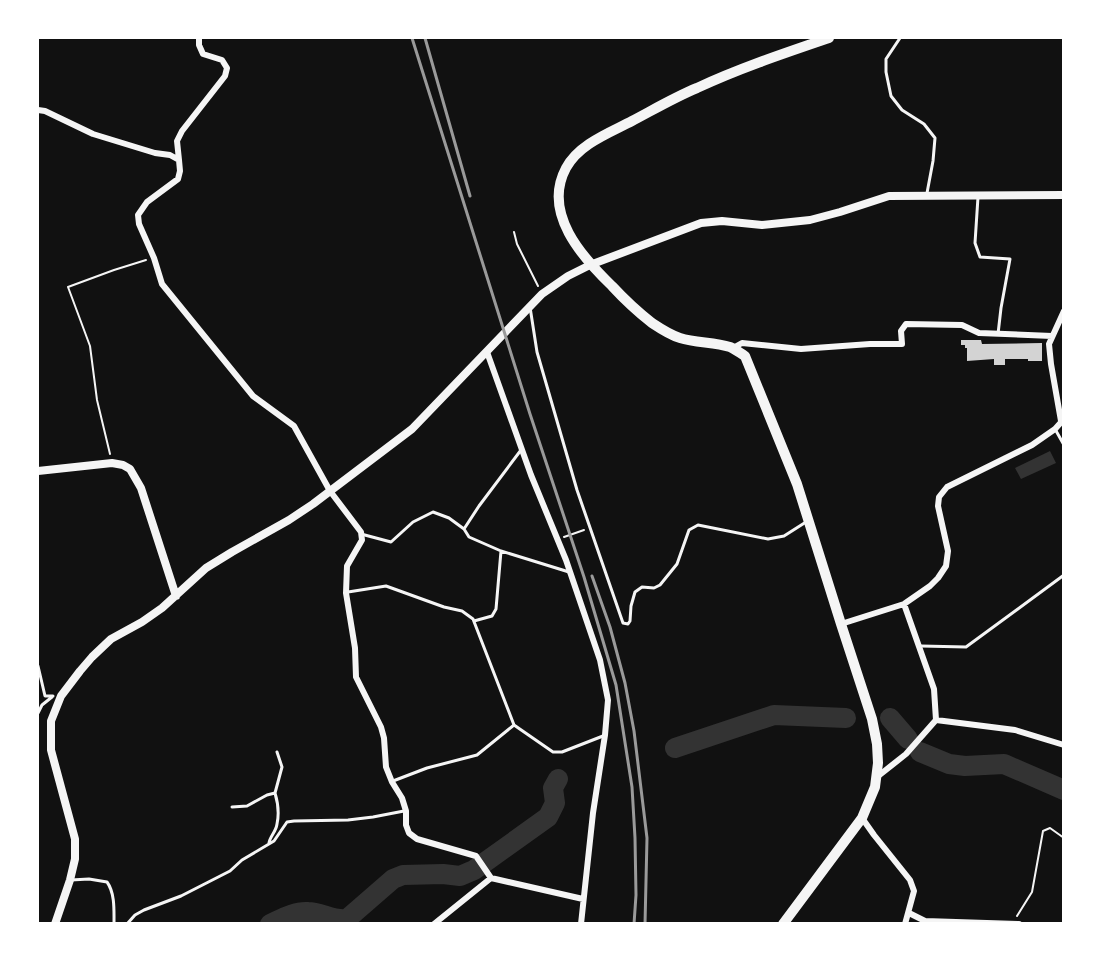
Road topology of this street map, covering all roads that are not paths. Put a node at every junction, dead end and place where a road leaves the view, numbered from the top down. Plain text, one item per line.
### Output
1 (199, 38) edge
2 (829, 38) edge
3 (900, 38) edge
4 (38, 110) edge
5 (179, 160) junction
6 (927, 195) junction
7 (978, 195) junction
8 (1064, 195) edge
9 (590, 265) junction
10 (530, 306) junction
11 (1064, 311) edge
12 (998, 334) junction
13 (1052, 336) junction
14 (732, 348) junction
15 (489, 350) junction
16 (1063, 420) edge
17 (1056, 429) junction
18 (1064, 445) edge
19 (521, 449) junction
20 (38, 471) edge
21 (330, 492) junction
22 (808, 520) junction
23 (464, 529) junction
24 (361, 534) junction
25 (501, 551) junction
26 (569, 572) junction
27 (1064, 575) edge
28 (346, 592) junction
29 (176, 596) junction
30 (904, 604) junction
31 (474, 621) junction
32 (841, 624) junction
33 (919, 646) junction
34 (38, 666) edge
35 (57, 696) junction
36 (38, 713) edge
37 (936, 720) junction
38 (514, 725) junction
39 (605, 735) junction
40 (1064, 745) edge
41 (277, 752) dead end
42 (877, 777) junction
43 (392, 782) junction
44 (275, 793) junction
45 (232, 807) dead end
46 (406, 811) junction
47 (862, 818) junction
48 (269, 843) junction
49 (490, 877) junction
50 (70, 880) junction
51 (584, 899) junction
52 (909, 913) junction
53 (1012, 923) edge
54 (56, 924) edge
55 (114, 924) edge
56 (127, 924) edge
57 (434, 924) edge
58 (581, 924) edge
59 (783, 924) edge
60 (905, 924) edge
61 (1019, 924) edge

1 - 5 street
2 - 9 main road
3 - 6 lane
4 - 5 street
5 - 21 street
6 - 7 street
6 - 9 street
7 - 8 street
7 - 12 lane
9 - 10 street
9 - 14 main road
10 - 15 street
10 - 22 lane
11 - 13 street
12 - 13 street
12 - 14 street
13 - 16 street
14 - 22 main road
15 - 19 street
15 - 21 street
16 - 17 street
17 - 18 lane
17 - 30 street
19 - 23 lane
19 - 26 street
20 - 29 street
21 - 24 street
21 - 29 street
22 - 32 main road
23 - 24 lane
23 - 25 lane
24 - 28 street
25 - 26 lane
25 - 31 lane
26 - 39 street
27 - 33 lane
28 - 31 lane
28 - 43 street
29 - 35 street
30 - 32 street
30 - 33 street
31 - 38 lane
32 - 42 main road
33 - 37 street
34 - 35 lane
35 - 36 lane
35 - 50 street
37 - 40 street
37 - 42 street
38 - 39 lane
38 - 43 lane
39 - 51 street
41 - 44 lane
42 - 47 main road
43 - 46 street
44 - 45 lane
44 - 48 lane
46 - 48 lane
46 - 49 street
47 - 52 street
47 - 59 main road
48 - 56 lane
49 - 51 street
49 - 57 street
50 - 54 street
50 - 55 lane
51 - 58 street
52 - 53 street
52 - 60 street
53 - 61 street

